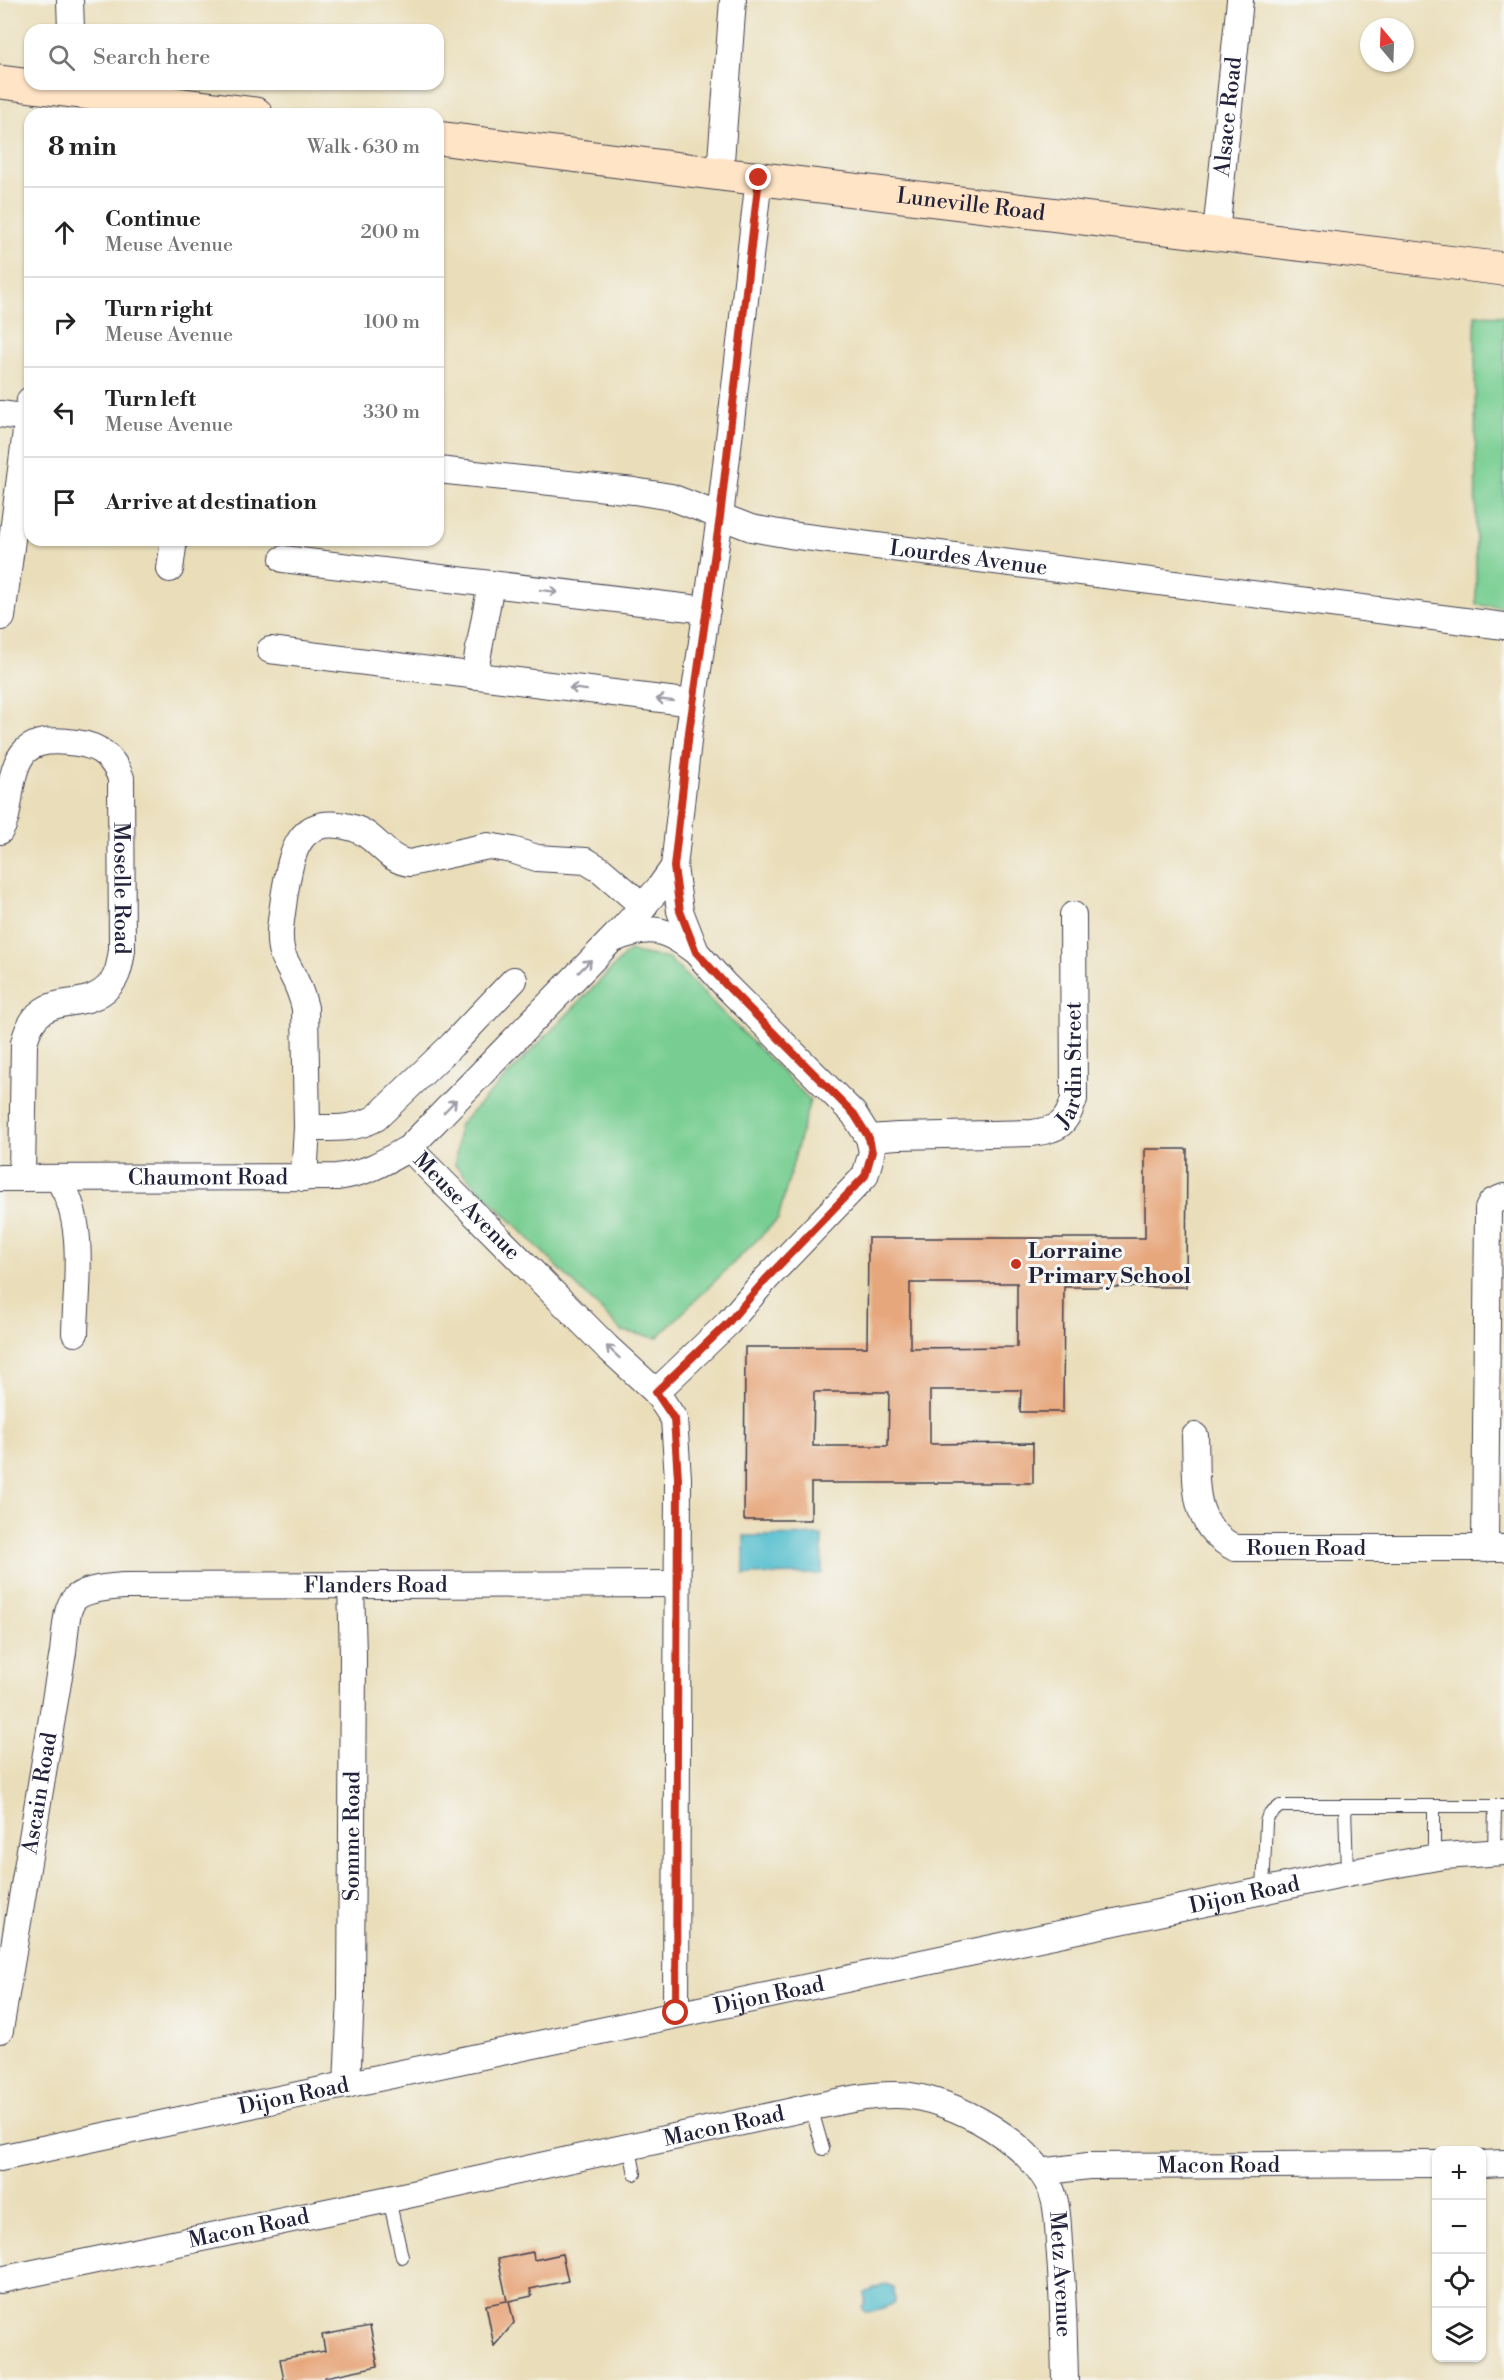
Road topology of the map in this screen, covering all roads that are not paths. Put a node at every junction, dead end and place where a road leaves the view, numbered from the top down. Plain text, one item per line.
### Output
1 (70, 0) edge
2 (733, 0) edge
3 (1240, 0) edge
4 (71, 24) edge
5 (0, 82) edge
6 (24, 84) edge
7 (92, 90) edge
8 (206, 108) edge
9 (444, 139) edge
10 (720, 174) junction
11 (759, 178) junction
12 (1216, 233) junction
13 (1504, 269) edge
14 (24, 412) edge
15 (0, 414) edge
16 (24, 450) edge
17 (444, 471) edge
18 (720, 517) junction
19 (173, 546) edge
20 (283, 560) dead end
21 (170, 569) dead end
22 (491, 584) junction
23 (707, 609) junction
24 (2, 617) dead end
25 (1504, 626) edge
26 (270, 650) dead end
27 (474, 676) junction
28 (693, 703) junction
29 (0, 831) edge
30 (674, 867) junction
31 (644, 907) junction
32 (1073, 915) dead end
33 (611, 940) junction
34 (696, 952) junction
35 (514, 980) dead end
36 (307, 1128) junction
37 (869, 1138) junction
38 (409, 1148) junction
39 (11, 1178) edge
40 (304, 1178) junction
41 (58, 1179) junction
42 (1504, 1197) edge
43 (75, 1333) dead end
44 (656, 1392) junction
45 (1195, 1436) dead end
46 (1495, 1549) edge
47 (676, 1584) junction
48 (351, 1586) junction
49 (78, 1594) joint
50 (1345, 1806) junction
51 (1434, 1806) junction
52 (1500, 1806) edge
53 (1499, 1852) edge
54 (1434, 1858) junction
55 (1347, 1873) junction
56 (1263, 1891) junction
57 (676, 2013) junction
58 (0, 2031) edge
59 (346, 2085) junction
60 (811, 2107) junction
61 (629, 2145) junction
62 (823, 2149) dead end
63 (0, 2158) edge
64 (1504, 2163) edge
65 (1432, 2164) edge
66 (1486, 2164) edge
67 (1041, 2172) junction
68 (635, 2174) dead end
69 (389, 2199) junction
70 (402, 2257) dead end
71 (0, 2280) edge
72 (1065, 2380) edge

1 - 4 street
2 - 10 street
3 - 12 street, Alsace Road
5 - 6 street
7 - 8 street
9 - 10 street, Luneville Road
10 - 11 street, Luneville Road
11 - 12 street, Luneville Road
11 - 18 street, Meuse Avenue
12 - 13 street, Luneville Road
14 - 15 street
16 - 24 street
17 - 18 street, Lourdes Avenue
18 - 23 street, Meuse Avenue
18 - 25 street, Lourdes Avenue
19 - 21 street
20 - 22 street
22 -> 23 street
22 - 27 street
23 - 28 street, Meuse Avenue
26 - 27 street
28 -> 27 street
28 - 30 street, Meuse Avenue
29 - 39 street, Moselle Road
30 - 31 street, Meuse Avenue
30 - 34 street, Meuse Avenue
31 - 33 street, Meuse Avenue
31 - 36 street
32 - 37 street, Jardin Street
33 - 34 street, Meuse Avenue
38 -> 33 street, Meuse Avenue
34 - 37 street, Meuse Avenue
35 - 36 street
36 - 40 street
37 - 44 street
38 - 40 street, Chaumont Road
44 -> 38 street, Meuse Avenue
39 - 41 street, Chaumont Road
40 - 41 street, Chaumont Road
41 - 43 street
42 - 46 street
44 - 47 street, Meuse Avenue
45 - 46 street, Rouen Road
47 - 48 street, Flanders Road
47 - 57 street, Meuse Avenue
48 - 49 street, Flanders Road
48 - 59 street, Somme Road
49 - 58 street, Ascain Road
50 - 51 lane
50 - 55 lane
50 - 56 lane
51 - 52 lane
51 - 54 lane
52 - 53 lane
53 - 54 street, Dijon Road
54 - 55 street, Dijon Road
55 - 56 street, Dijon Road
56 - 57 street, Dijon Road
57 - 59 street, Dijon Road
59 - 63 street, Dijon Road
60 - 61 street, Macon Road
60 - 62 lane
60 - 67 street, Macon Road
61 - 68 lane
61 - 69 street, Macon Road
64 - 66 street
65 - 67 street, Macon Road
67 - 72 street, Metz Avenue
69 - 70 lane
69 - 71 street, Macon Road

